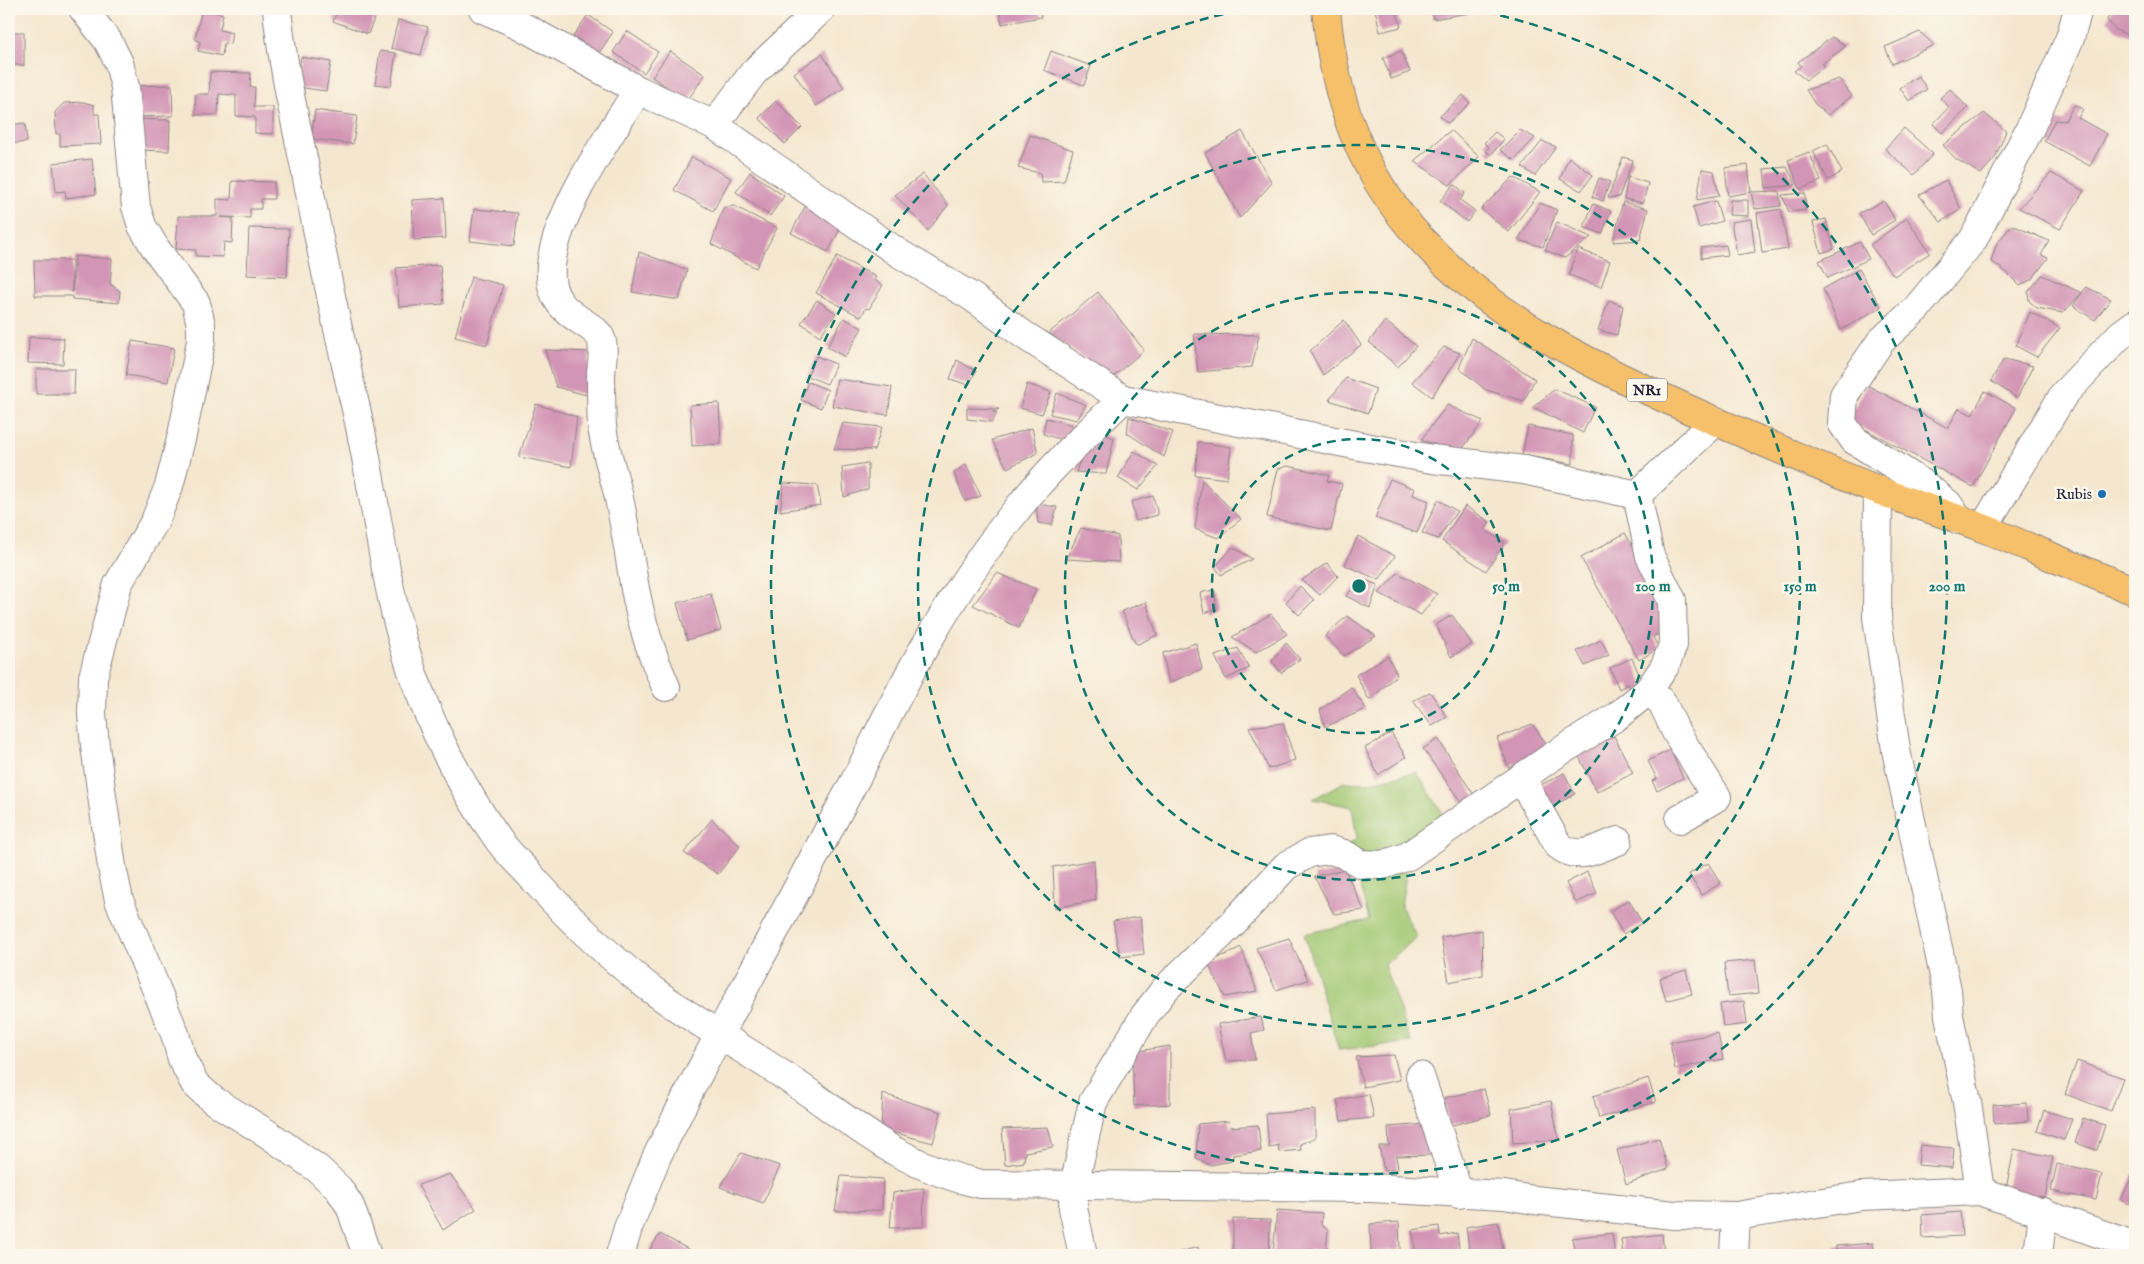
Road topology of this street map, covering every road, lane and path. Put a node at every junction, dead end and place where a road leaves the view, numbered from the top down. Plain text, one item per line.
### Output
1 (83, 9) edge
2 (277, 9) edge
3 (483, 9) edge
4 (821, 9) edge
5 (1326, 9) edge
6 (2078, 9) edge
7 (638, 90) junction
8 (714, 125) junction
9 (2135, 324) edge
10 (1123, 399) junction
11 (1716, 421) junction
12 (1878, 490) junction
13 (1637, 495) junction
14 (1971, 524) junction
15 (2135, 591) edge
16 (666, 686) dead end
17 (1648, 691) junction
18 (1521, 778) junction
19 (1680, 819) dead end
20 (1618, 841) dead end
21 (719, 1036) junction
22 (1420, 1076) dead end
23 (1074, 1185) junction
24 (1980, 1192) junction
25 (1459, 1194) junction
26 (2043, 1212) junction
27 (1736, 1216) junction
28 (2135, 1246) edge
29 (367, 1255) edge
30 (620, 1255) edge
31 (1083, 1255) edge
32 (1734, 1255) edge
33 (2038, 1255) edge

1 - 29 street
2 - 21 street
3 - 7 street
4 - 8 street
5 - 11 highway, NR1
6 - 14 street
7 - 8 street
7 - 16 street
8 - 10 street
9 - 14 street
10 - 13 street
10 - 21 street
11 - 12 highway, NR1
11 - 13 street
12 - 14 highway, NR1
12 - 24 street
13 - 17 street
14 - 15 highway, NR1
17 - 18 street
17 - 19 street
18 - 20 street
18 - 23 street
21 - 23 street
21 - 30 street
22 - 25 street
23 - 25 street
23 - 31 street
24 - 26 street
24 - 27 street
25 - 27 street
26 - 28 street
26 - 33 street
27 - 32 street

